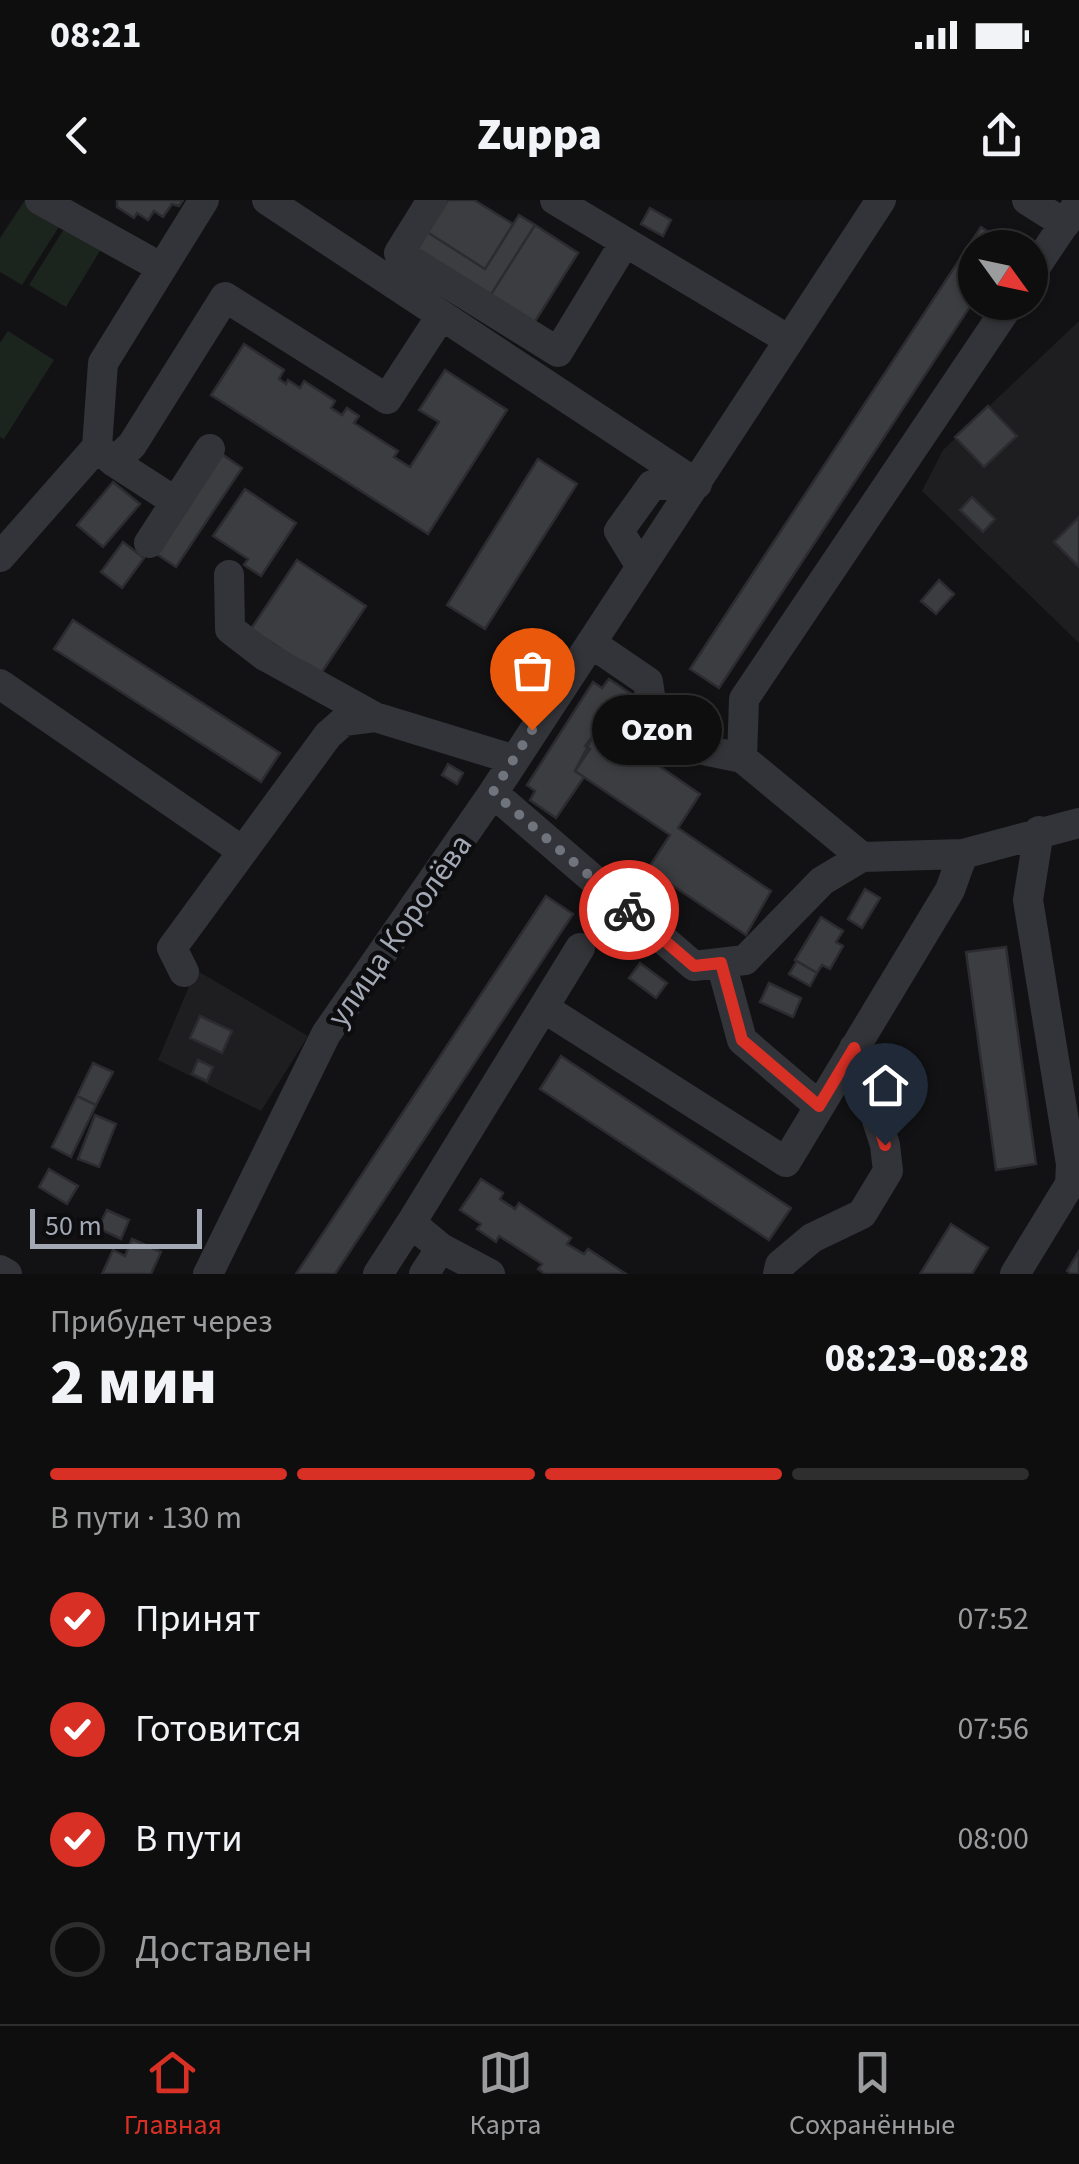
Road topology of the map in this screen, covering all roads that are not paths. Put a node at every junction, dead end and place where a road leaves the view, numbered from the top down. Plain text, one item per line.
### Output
1 (40, 200) edge
2 (204, 200) edge
3 (268, 200) edge
4 (432, 200) edge
5 (555, 200) edge
6 (881, 200) edge
7 (1027, 200) edge
8 (309, 211) edge
9 (1072, 213) edge
10 (625, 242) junction
11 (1048, 248) edge
12 (162, 268) junction
13 (442, 316) junction
14 (999, 320) edge
15 (789, 340) junction
16 (210, 449) dead end
17 (106, 454) junction
18 (696, 484) junction
19 (176, 502) junction
20 (149, 543) dead end
21 (0, 557) edge
22 (229, 575) dead end
23 (592, 643) junction
24 (0, 684) edge
25 (375, 717) junction
26 (742, 758) junction
27 (512, 759) junction
28 (493, 792) junction
29 (1079, 824) edge
30 (1039, 831) junction
31 (241, 850) junction
32 (963, 854) junction
33 (862, 857) junction
34 (580, 948) dead end
35 (721, 963) junction
36 (184, 972) dead end
37 (544, 1008) junction
38 (854, 1048) junction
39 (819, 1106) junction
40 (1075, 1186) edge
41 (411, 1224) junction
42 (441, 1248) junction
43 (0, 1270) edge
44 (7, 1274) edge
45 (208, 1274) edge
46 (378, 1274) edge
47 (424, 1274) edge
48 (490, 1274) edge
49 (778, 1274) edge
50 (1015, 1274) edge

1 - 12 street
2 - 12 street
3 - 8 street
4 - 10 street
5 - 10 street
6 - 15 street, улица Королёва
7 - 9 street
8 - 13 street
9 - 11 street
10 - 15 street
12 - 17 street
13 - 17 street
13 - 18 street
14 - 26 street
15 - 18 street, улица Королёва
16 - 19 street
17 - 19 street
17 - 21 street
18 - 23 street, улица Королёва
19 - 20 street
22 - 25 street
23 - 26 street
23 - 27 street, улица Королёва
24 - 31 street
25 - 27 street
25 - 31 street
26 - 33 street
27 - 28 street, улица Королёва
28 - 35 street
28 - 45 street, улица Королёва
29 - 30 street
30 - 32 street
30 - 40 street
31 - 36 street
32 - 33 street
32 - 38 street
33 - 35 street
34 - 37 street
35 - 39 street
37 - 39 street
37 - 41 street
38 - 39 street
38 - 49 street
40 - 50 street
41 - 42 street
41 - 46 street
42 - 47 street
42 - 48 street
43 - 44 street

